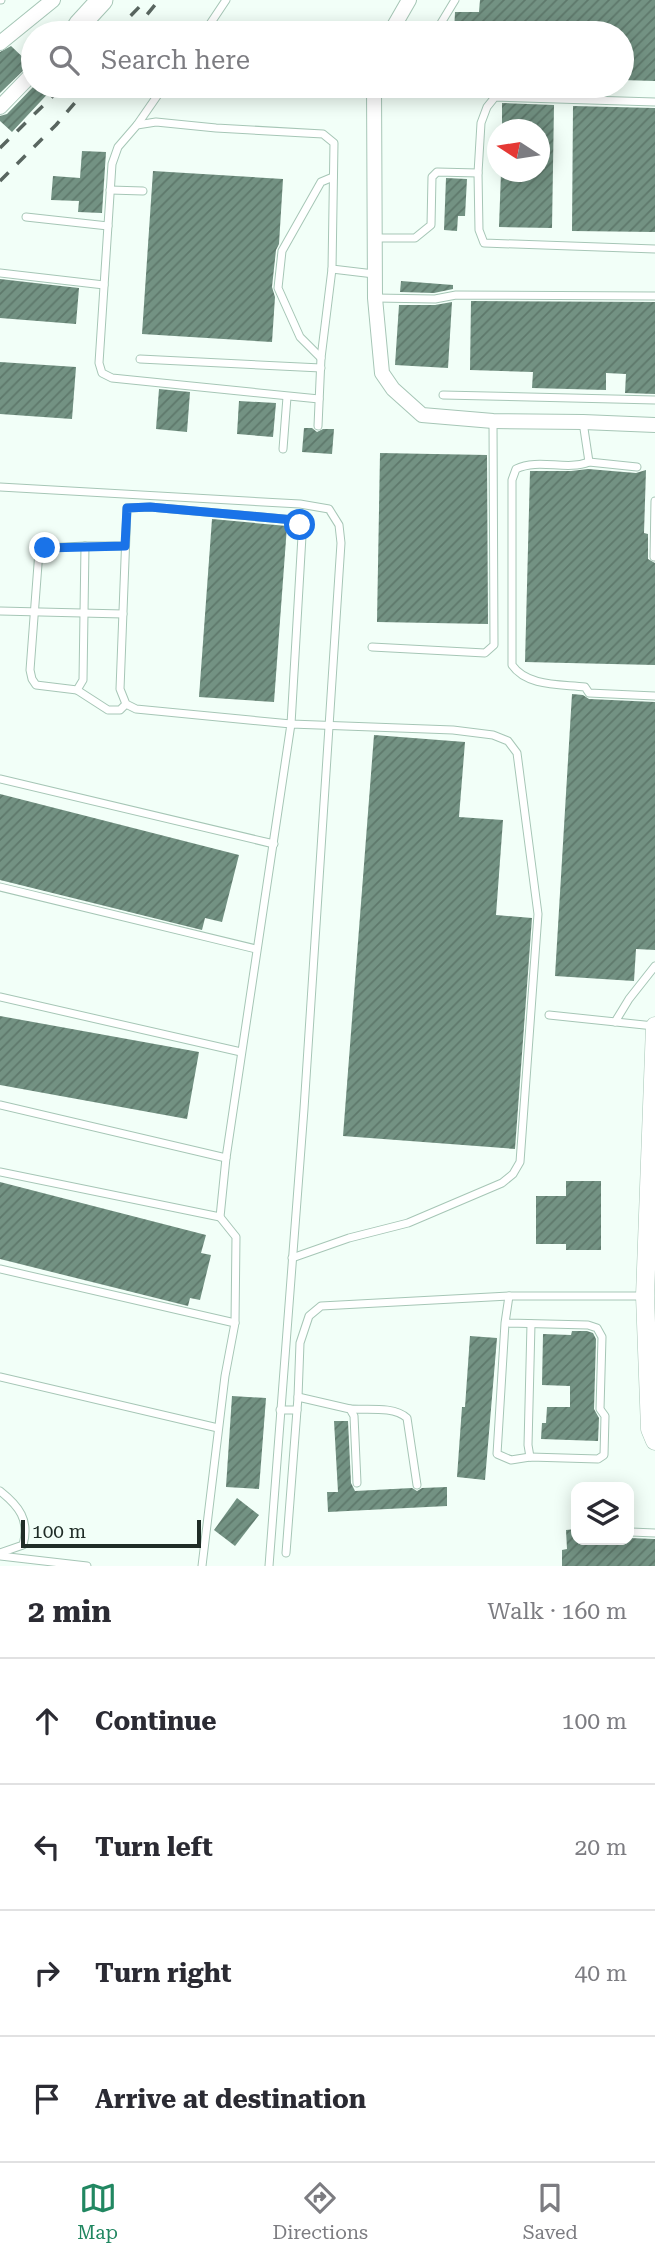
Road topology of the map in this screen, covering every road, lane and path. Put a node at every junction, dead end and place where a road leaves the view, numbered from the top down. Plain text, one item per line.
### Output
1 (53, 0) edge
2 (102, 0) edge
3 (226, 0) edge
4 (409, 0) edge
5 (455, 0) edge
6 (27, 21) edge
7 (82, 21) edge
8 (212, 21) edge
9 (397, 21) edge
10 (442, 21) edge
11 (21, 26) edge
12 (0, 43) edge
13 (21, 86) edge
14 (156, 98) edge
15 (374, 98) edge
16 (494, 98) edge
17 (527, 98) edge
18 (655, 102) edge
19 (0, 107) edge
20 (137, 125) junction
21 (478, 173) junction
22 (333, 177) junction
23 (110, 190) junction
24 (143, 191) dead end
25 (26, 217) dead end
26 (108, 226) junction
27 (374, 238) junction
28 (655, 249) edge
29 (332, 269) junction
30 (0, 273) edge
31 (374, 274) junction
32 (104, 285) junction
33 (655, 296) edge
34 (375, 298) junction
35 (321, 358) junction
36 (140, 359) dead end
37 (321, 368) junction
38 (443, 395) dead end
39 (287, 397) junction
40 (319, 399) junction
41 (655, 400) edge
42 (493, 421) junction
43 (583, 422) junction
44 (655, 425) edge
45 (318, 426) dead end
46 (283, 449) dead end
47 (589, 463) junction
48 (637, 467) dead end
49 (0, 487) edge
50 (655, 501) edge
51 (85, 546) junction
52 (125, 546) junction
53 (654, 557) edge
54 (0, 611) edge
55 (34, 611) junction
56 (84, 613) junction
57 (123, 614) junction
58 (372, 647) dead end
59 (77, 690) junction
60 (655, 696) edge
61 (126, 704) junction
62 (291, 724) junction
63 (328, 724) junction
64 (0, 779) edge
65 (274, 844) junction
66 (0, 887) edge
67 (256, 949) junction
68 (655, 966) edge
69 (0, 997) edge
70 (548, 1015) dead end
71 (615, 1022) junction
72 (655, 1026) edge
73 (241, 1052) junction
74 (0, 1105) edge
75 (226, 1157) junction
76 (0, 1172) edge
77 (220, 1217) junction
78 (292, 1258) junction
79 (0, 1269) edge
80 (509, 1296) junction
81 (645, 1296) junction
82 (235, 1323) junction
83 (505, 1323) junction
84 (531, 1324) junction
85 (0, 1377) edge
86 (298, 1397) junction
87 (350, 1409) junction
88 (280, 1410) junction
89 (296, 1410) junction
90 (218, 1428) junction
91 (655, 1441) edge
92 (530, 1457) junction
93 (357, 1483) dead end
94 (417, 1485) dead end
95 (0, 1491) edge
96 (634, 1532) edge
97 (655, 1533) edge
98 (286, 1553) dead end
99 (0, 1554) edge
100 (87, 1566) edge
101 (202, 1566) edge
102 (269, 1566) edge

1 - 6 street
2 - 7 main road
3 - 8 lane
4 - 9 street
5 - 10 lane
11 - 12 street
13 - 19 street
14 - 20 lane
15 - 27 street
16 - 21 lane
17 - 18 lane
20 - 22 lane
20 - 23 lane
21 - 27 lane
21 - 28 lane
22 - 29 lane
22 - 35 lane
23 - 24 lane
23 - 26 lane
25 - 26 lane
26 - 32 lane
27 - 31 street
29 - 31 lane
29 - 35 lane
30 - 32 lane
31 - 34 street
32 - 39 lane
33 - 34 lane
34 - 42 street
35 - 37 lane
36 - 37 lane
37 - 40 lane
38 - 41 lane
39 - 40 lane
39 - 46 lane
40 - 45 lane
42 - 43 street
42 - 58 lane
43 - 44 street
43 - 47 lane
47 - 48 lane
47 - 60 lane
49 - 63 lane
50 - 53 lane
51 - 52 lane
51 - 55 lane
51 - 56 lane
52 - 57 lane
52 - 62 lane
54 - 55 lane
55 - 56 lane
55 - 59 lane
56 - 57 lane
56 - 59 lane
57 - 61 lane
59 - 61 lane
61 - 62 lane
62 - 63 lane
62 - 65 lane
63 - 78 lane
63 - 78 lane
64 - 65 lane
65 - 67 lane
66 - 67 lane
67 - 73 lane
68 - 71 lane
69 - 73 lane
70 - 71 lane
71 - 72 lane
72 - 81 street
73 - 75 lane
74 - 75 lane
75 - 77 lane
76 - 77 lane
77 - 82 lane
78 - 88 lane
79 - 82 lane
80 - 81 lane
80 - 83 lane
80 - 86 lane
81 - 91 street
82 - 90 lane
83 - 84 lane
83 - 92 lane
84 - 92 lane
84 - 92 lane
85 - 90 lane
86 - 87 lane
86 - 89 lane
87 - 93 lane
87 - 94 lane
88 - 89 lane
88 - 102 lane
89 - 98 lane
90 - 101 lane
95 - 99 lane
96 - 97 lane
99 - 100 lane

